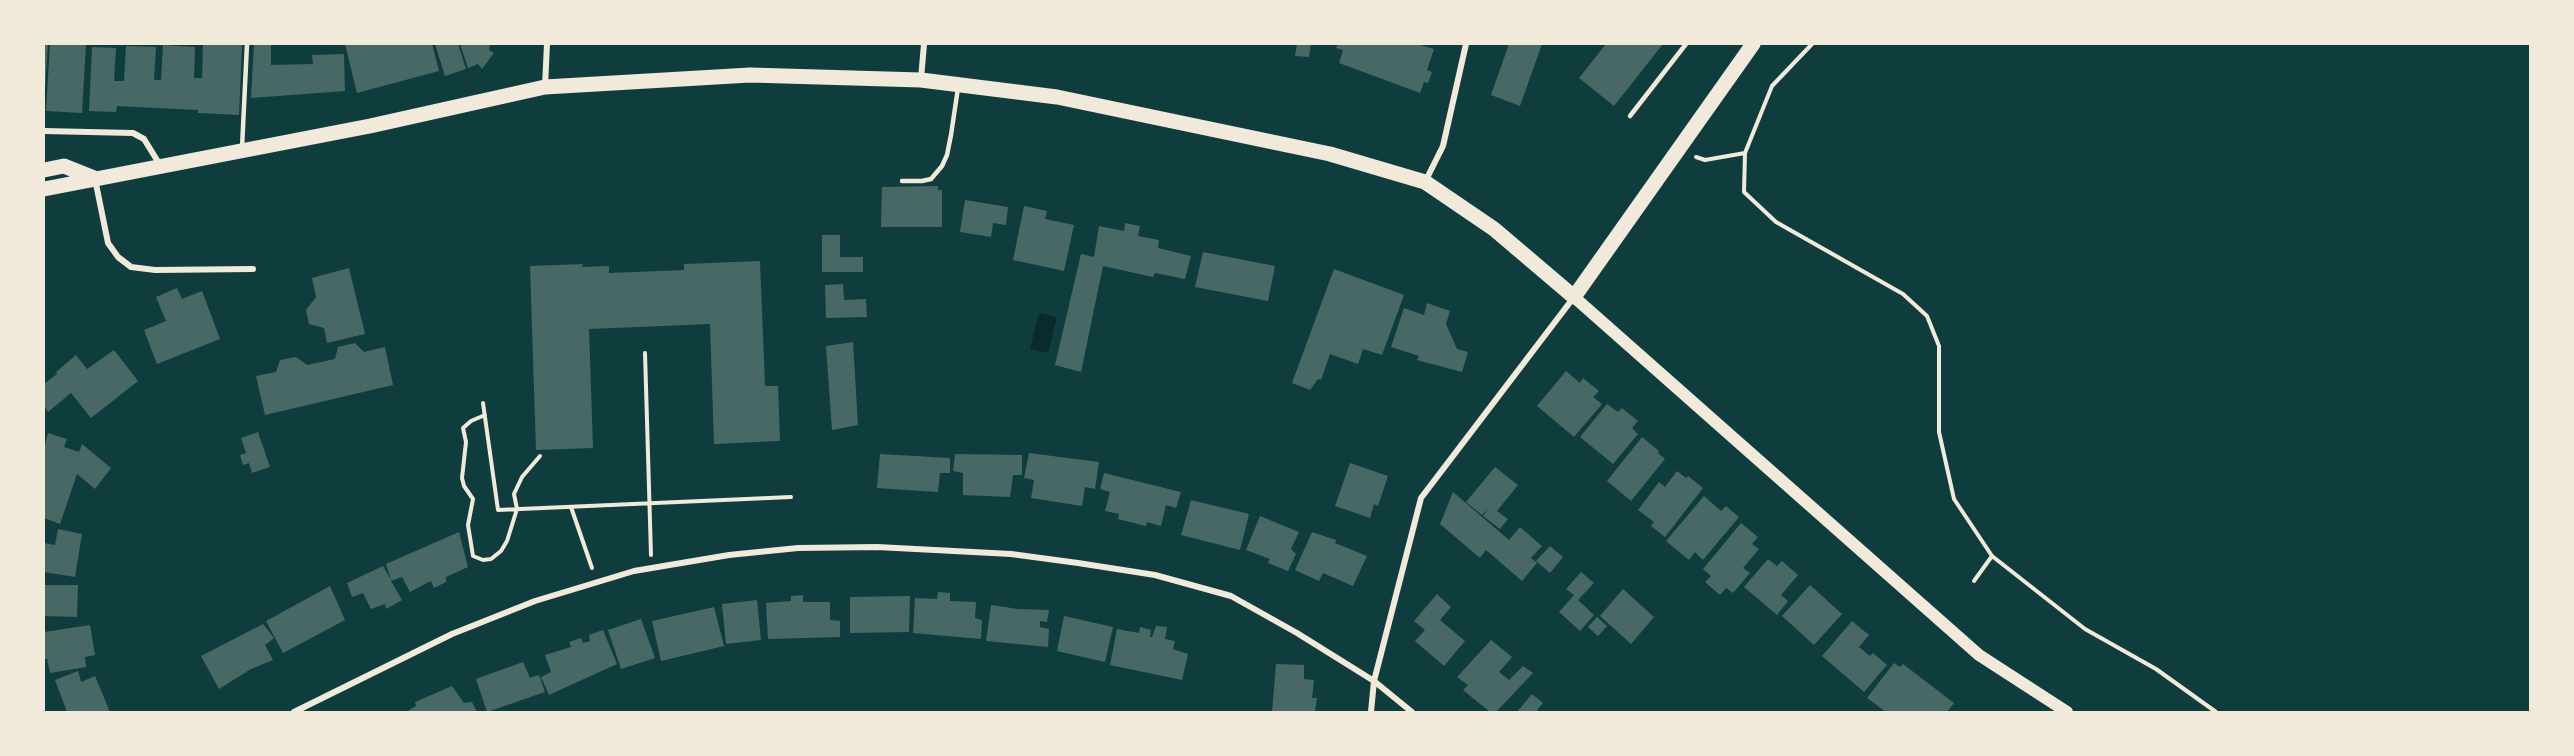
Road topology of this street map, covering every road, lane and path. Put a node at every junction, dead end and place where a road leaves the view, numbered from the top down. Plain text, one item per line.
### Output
1 (247, 44) edge
2 (547, 44) edge
3 (924, 44) edge
4 (1466, 44) edge
5 (1686, 44) edge
6 (1753, 44) edge
7 (1812, 44) edge
8 (921, 80) junction
9 (958, 85) junction
10 (545, 87) junction
11 (1630, 116) dead end
12 (44, 131) edge
13 (242, 150) junction
14 (1679, 151) junction
15 (1745, 153) junction
16 (160, 166) junction
17 (44, 170) edge
18 (94, 178) junction
19 (902, 181) dead end
20 (1425, 182) junction
21 (44, 189) edge
22 (253, 268) dead end
23 (1574, 297) junction
24 (645, 353) dead end
25 (483, 403) dead end
26 (485, 415) junction
27 (540, 456) dead end
28 (791, 497) dead end
29 (649, 503) junction
30 (571, 507) junction
31 (517, 509) junction
32 (1992, 556) junction
33 (651, 568) junction
34 (1974, 581) dead end
35 (597, 582) junction
36 (1374, 681) junction
37 (294, 712) edge
38 (1371, 712) edge
39 (1412, 712) edge
40 (2067, 712) edge
41 (2216, 712) edge

1 - 13 lane
2 - 10 street
3 - 8 street
4 - 20 street
5 - 11 lane
6 - 14 main road
7 - 15 path
8 - 9 main road
8 - 10 main road
9 - 19 lane
9 - 20 main road
10 - 13 main road
12 - 16 street
13 - 16 main road
14 - 15 path
14 - 23 main road
15 - 32 path
16 - 18 main road
17 - 18 main road
18 - 21 main road
18 - 22 street
20 - 23 main road
23 - 36 street
23 - 40 main road
24 - 29 path
25 - 26 path
26 - 31 path
26 - 31 path
27 - 31 path
28 - 29 path
29 - 30 path
29 - 33 path
30 - 31 path
30 - 35 path
32 - 34 path
32 - 41 path
33 - 35 street
33 - 36 street
35 - 37 street
36 - 38 street
36 - 39 street

